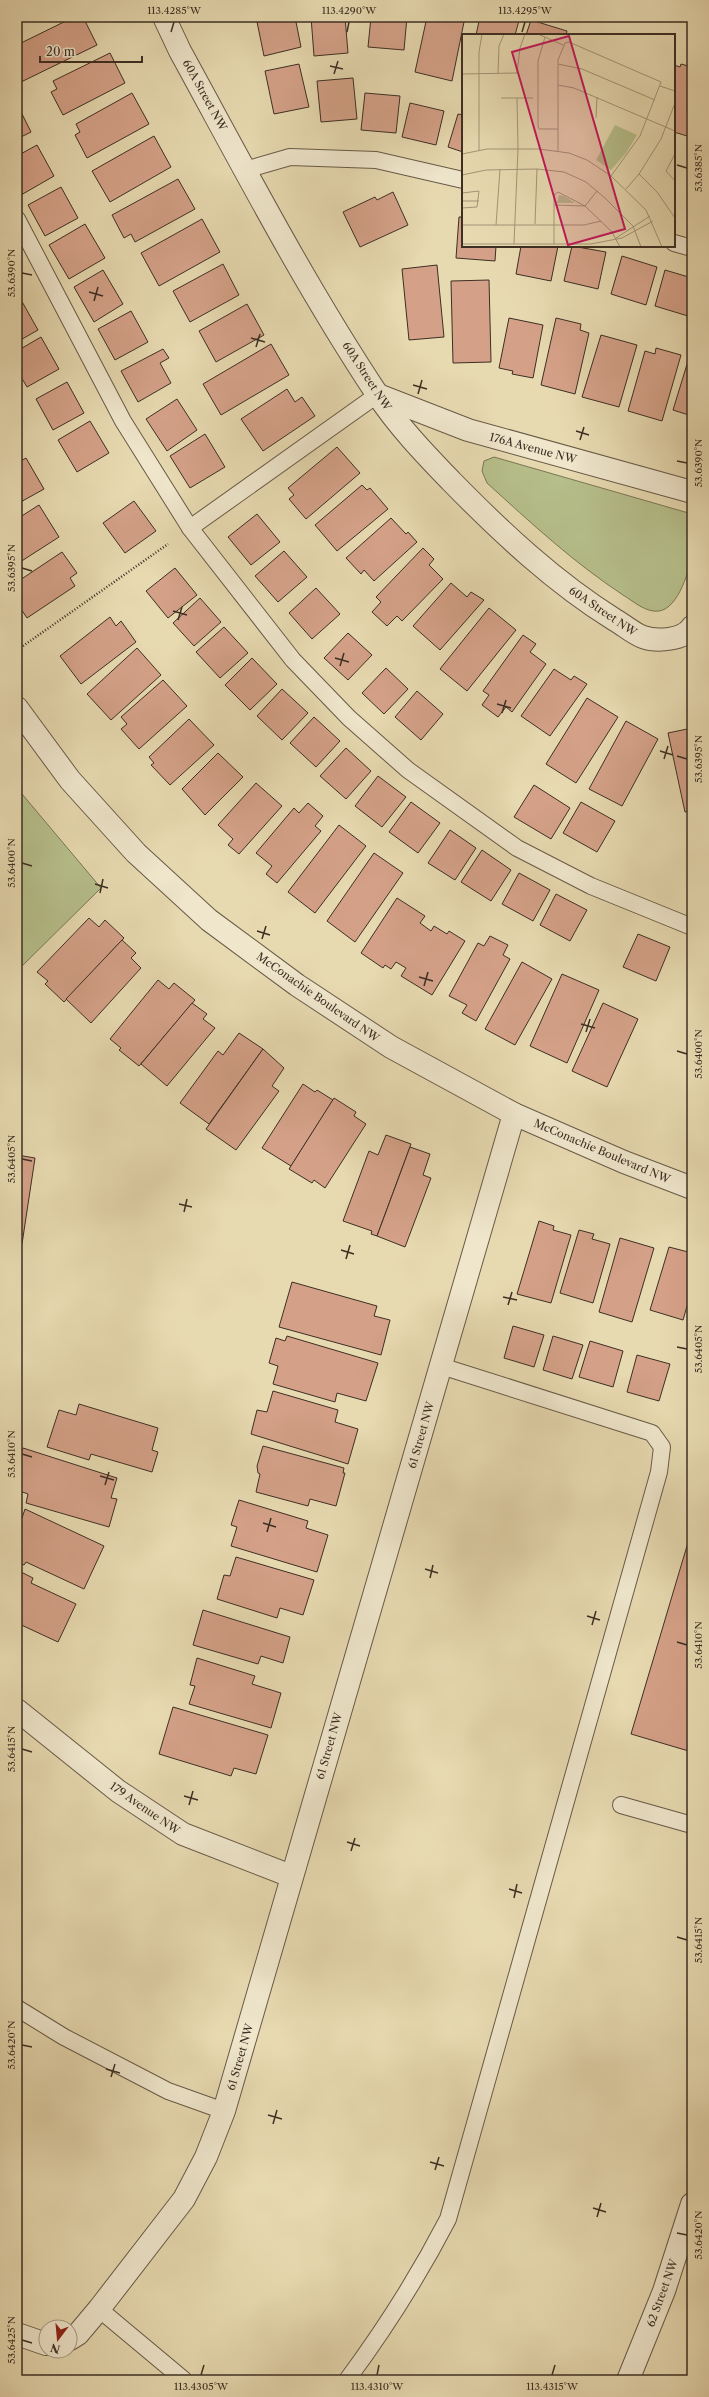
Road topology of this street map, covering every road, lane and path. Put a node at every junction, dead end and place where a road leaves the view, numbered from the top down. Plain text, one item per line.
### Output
1 (164, 17) edge
2 (245, 170) junction
3 (462, 180) edge
4 (17, 219) edge
5 (675, 243) edge
6 (692, 248) edge
7 (377, 395) junction
8 (692, 492) edge
9 (190, 528) junction
10 (692, 627) edge
11 (17, 708) edge
12 (692, 927) edge
13 (514, 1114) junction
14 (692, 1188) edge
15 (441, 1366) junction
16 (17, 1710) edge
17 (621, 1805) dead end
18 (692, 1825) edge
19 (291, 1876) junction
20 (17, 2008) edge
21 (224, 2111) junction
22 (692, 2204) edge
23 (99, 2309) junction
24 (17, 2334) edge
25 (78, 2334) edge
26 (38, 2341) edge
27 (184, 2380) edge
28 (347, 2380) edge
29 (628, 2380) edge

1 - 2 street, 60A Street NW
2 - 3 lane
2 - 7 street, 60A Street NW
4 - 9 lane
5 - 6 lane
7 - 8 street, 176A Avenue NW
7 - 9 lane
7 - 10 street, 60A Street NW
9 - 12 lane
11 - 13 street, McConachie Boulevard NW
13 - 14 street, McConachie Boulevard NW
13 - 15 street, 61 Street NW
15 - 19 street, 61 Street NW
15 - 28 lane
16 - 19 street, 179 Avenue NW
17 - 18 lane
19 - 21 street, 61 Street NW
20 - 21 lane
21 - 23 street, 61 Street NW
22 - 29 street, 62 Street NW
23 - 25 street, 61 Street NW
23 - 27 lane
24 - 26 street

